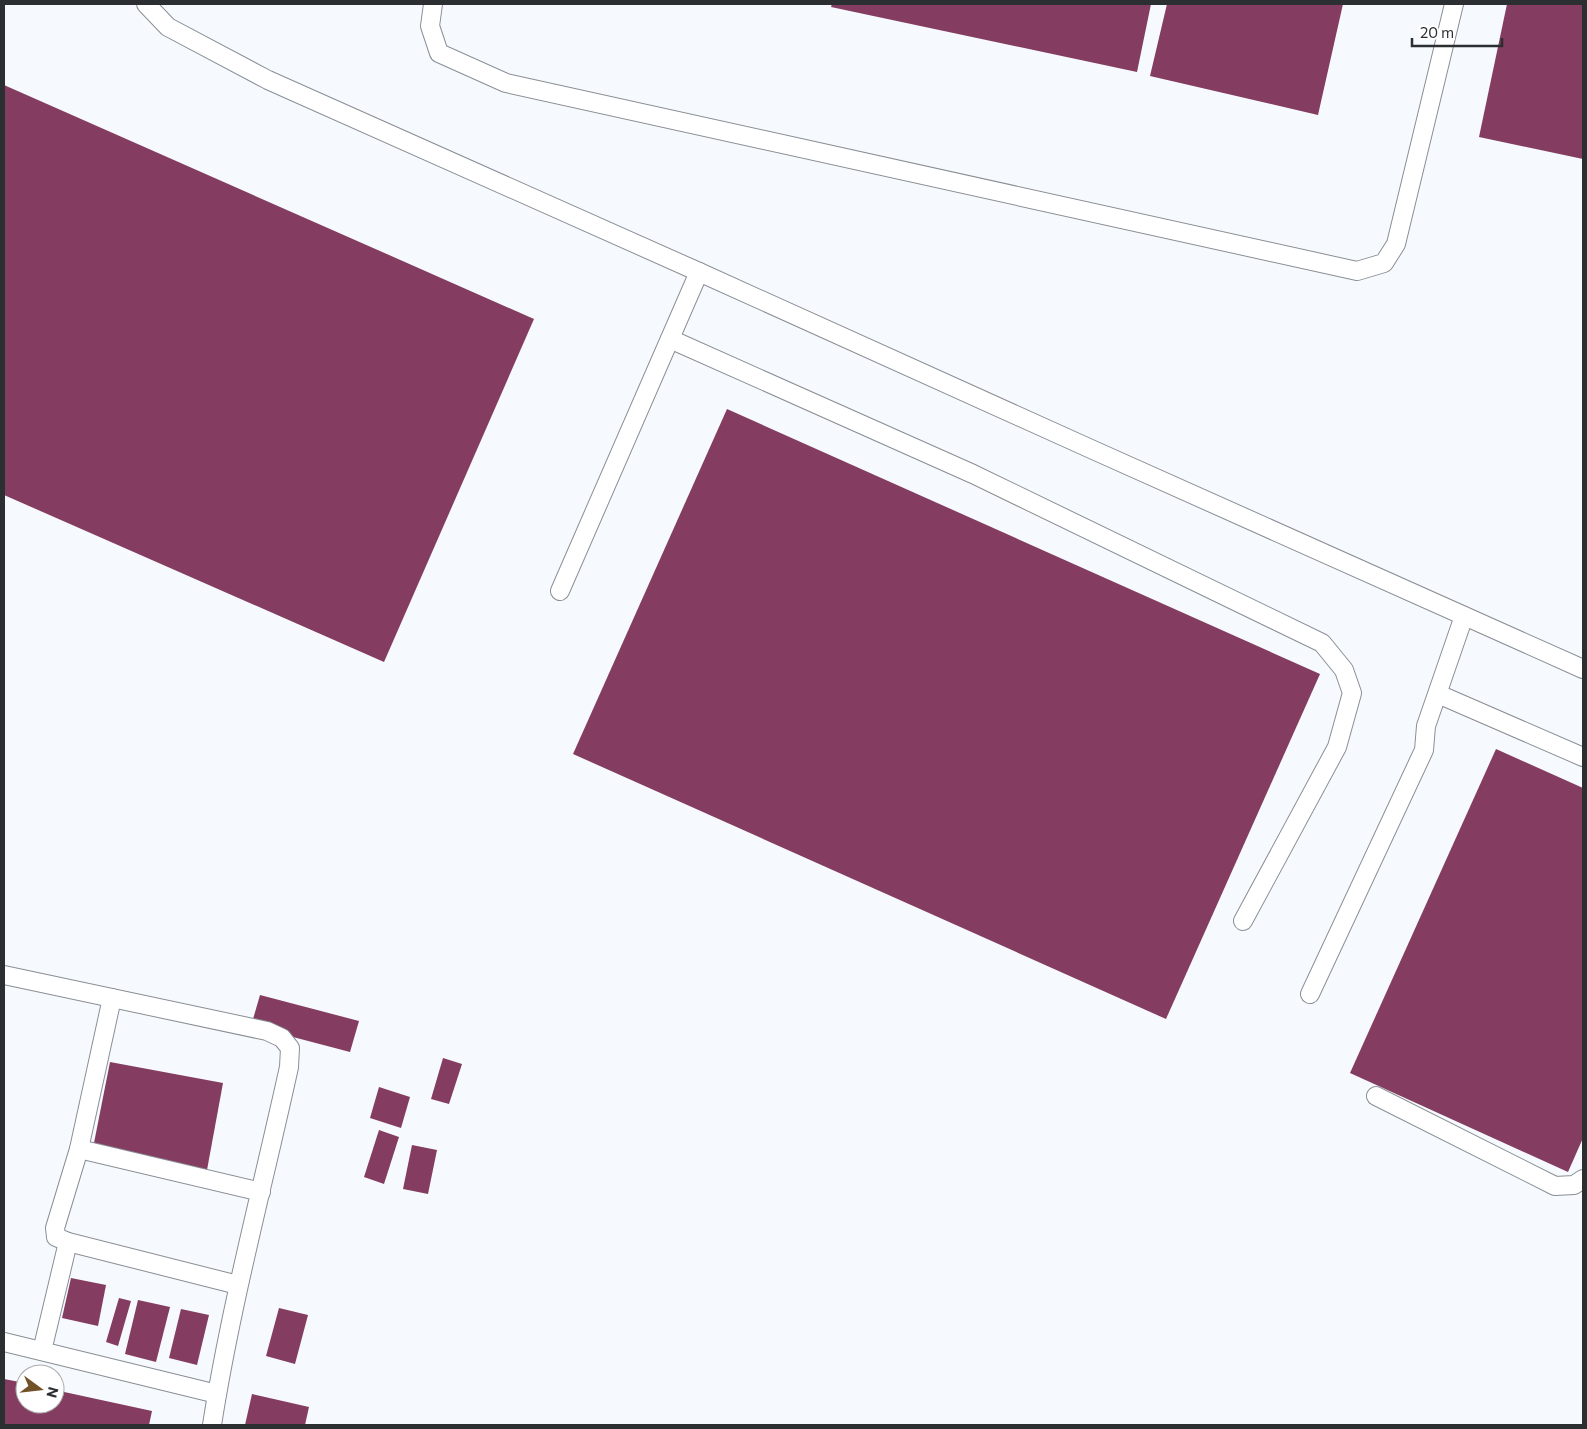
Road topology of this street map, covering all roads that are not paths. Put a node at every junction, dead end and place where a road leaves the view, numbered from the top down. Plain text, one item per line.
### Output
1 (146, 4) edge
2 (433, 4) edge
3 (1454, 4) edge
4 (699, 272) junction
5 (670, 339) junction
6 (560, 591) dead end
7 (1464, 616) junction
8 (1583, 669) edge
9 (1438, 694) junction
10 (1583, 757) edge
11 (1243, 921) dead end
12 (4, 975) edge
13 (1310, 994) dead end
14 (112, 998) junction
15 (1376, 1096) dead end
16 (79, 1149) junction
17 (1583, 1179) edge
18 (261, 1192) junction
19 (68, 1242) junction
20 (238, 1285) junction
21 (4, 1342) edge
22 (42, 1351) junction
23 (217, 1394) junction
24 (212, 1425) edge

1 - 4 lane
2 - 3 lane
4 - 5 lane
4 - 7 lane
5 - 6 lane
5 - 11 lane
7 - 8 lane
7 - 9 lane
9 - 10 lane
9 - 13 lane
12 - 14 lane
14 - 16 lane
14 - 18 lane
15 - 17 lane
16 - 18 lane
16 - 19 lane
18 - 20 lane
19 - 20 lane
19 - 22 lane
20 - 23 lane
21 - 22 lane
22 - 23 lane
23 - 24 lane

